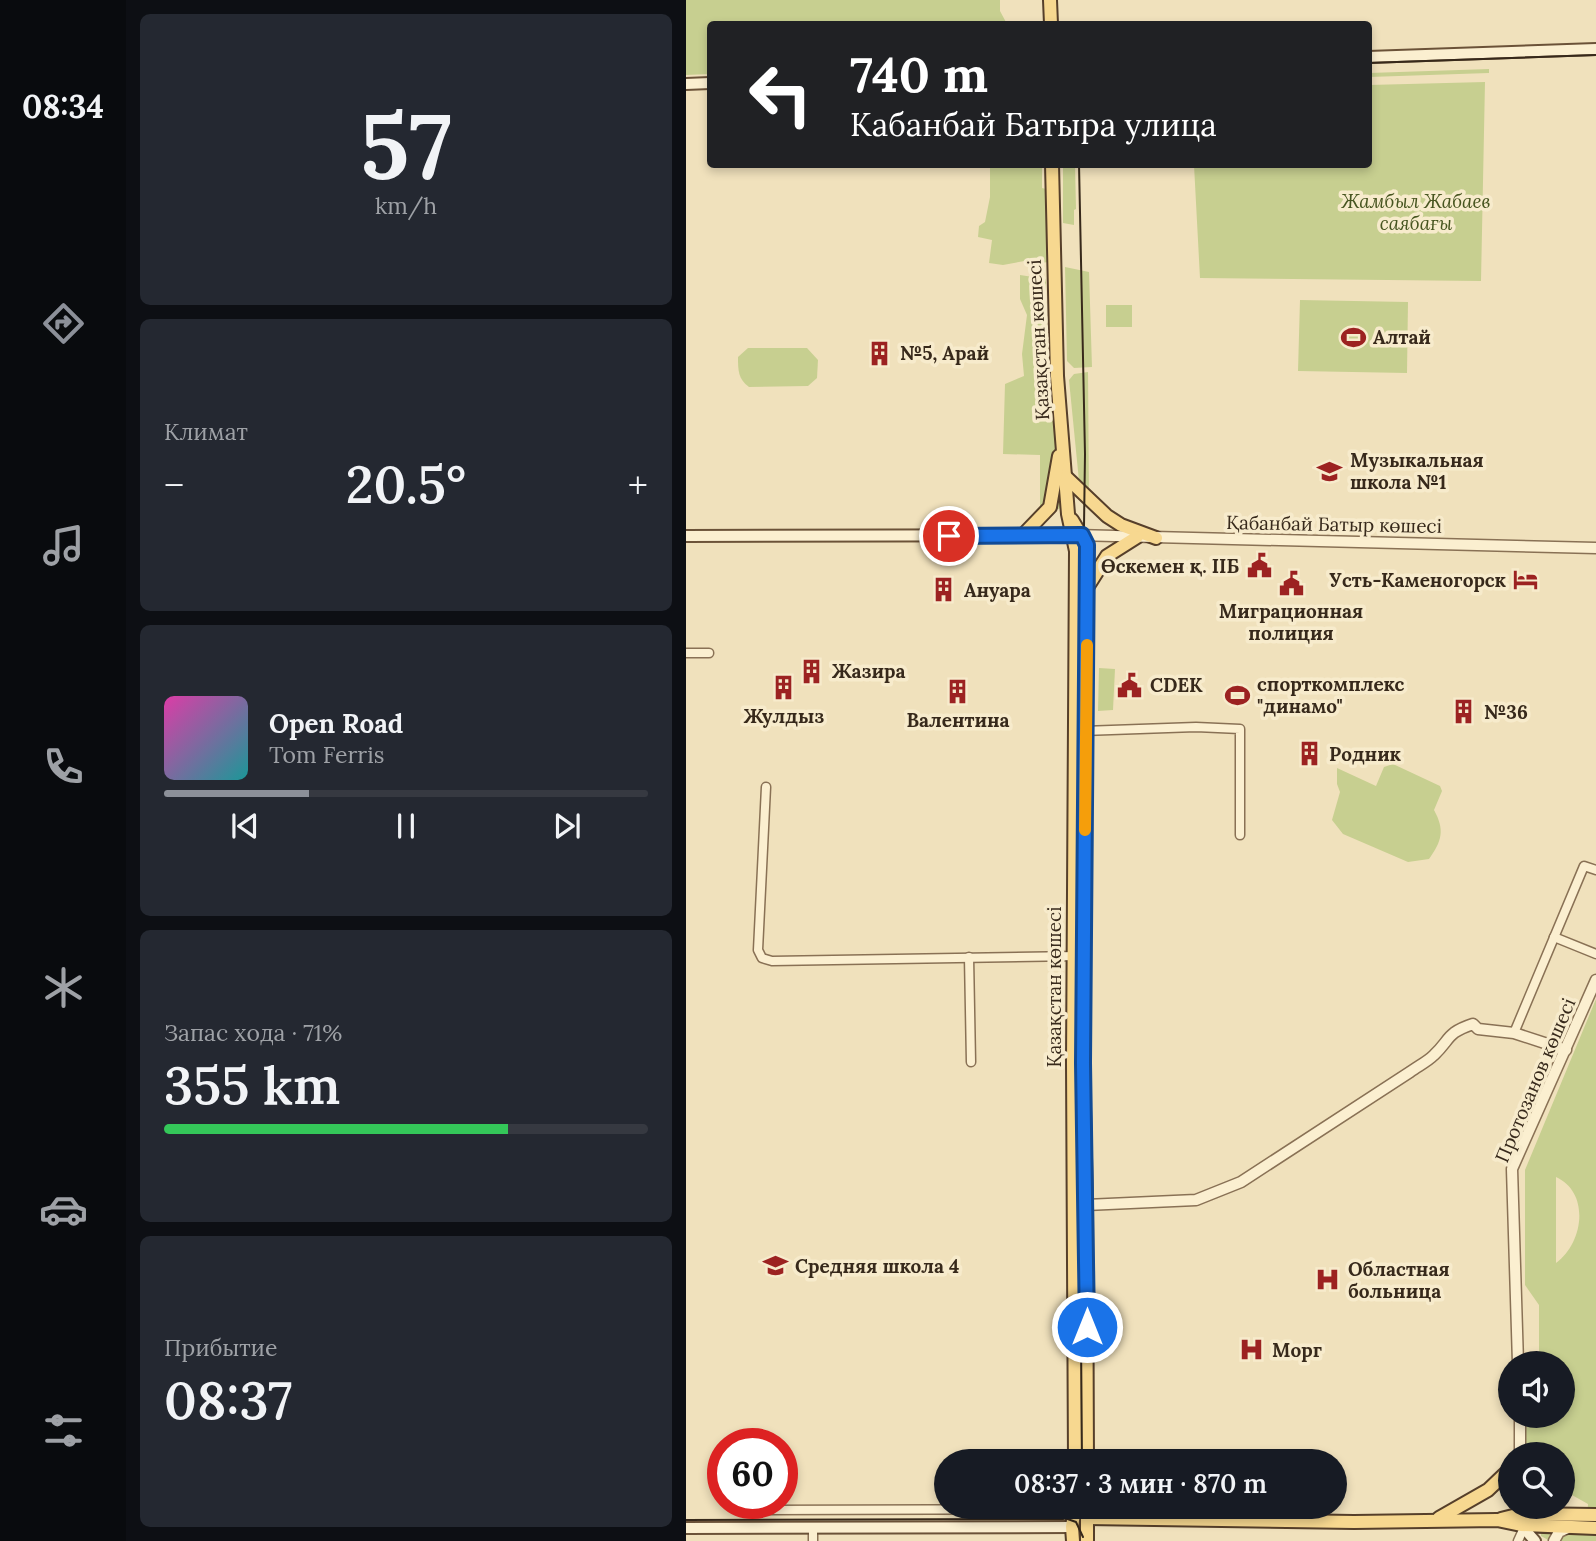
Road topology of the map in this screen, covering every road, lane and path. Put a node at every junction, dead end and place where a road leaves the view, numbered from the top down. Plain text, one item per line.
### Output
1 (1050, 0) edge
2 (1051, 21) edge
3 (1596, 49) edge
4 (1372, 57) edge
5 (686, 83) edge
6 (707, 83) edge
7 (1052, 168) edge
8 (1063, 445) junction
9 (1066, 477) junction
10 (1020, 534) junction
11 (1077, 535) junction
12 (686, 536) edge
13 (1137, 537) junction
14 (1156, 538) junction
15 (1596, 548) edge
16 (1088, 586) junction
17 (686, 653) edge
18 (709, 653) dead end
19 (1080, 731) junction
20 (766, 787) dead end
21 (1240, 835) dead end
22 (1596, 870) edge
23 (1554, 937) junction
24 (1596, 954) edge
25 (1079, 956) junction
26 (969, 957) junction
27 (1596, 981) edge
28 (1514, 1032) junction
29 (1566, 1050) junction
30 (971, 1062) dead end
31 (1080, 1205) junction
32 (1518, 1351) edge
33 (1081, 1386) junction
34 (1076, 1449) edge
35 (1086, 1449) edge
36 (1498, 1480) edge
37 (934, 1509) edge
38 (798, 1510) edge
39 (1596, 1515) edge
40 (1077, 1519) edge
41 (1084, 1519) edge
42 (1105, 1519) edge
43 (1169, 1519) edge
44 (1521, 1519) edge
45 (1435, 1520) junction
46 (1577, 1521) junction
47 (1072, 1527) junction
48 (686, 1528) edge
49 (1596, 1528) edge
50 (813, 1529) junction
51 (1087, 1540) edge
52 (813, 1541) edge
53 (1073, 1541) edge
54 (1518, 1541) edge
55 (1535, 1541) edge
56 (1554, 1541) edge

1 - 2 main road
3 - 4 main road
5 - 6 main road
7 - 8 main road, Қазақстан көшесі
8 - 9 main road, Қазақстан көшесі
8 - 10 main road
9 - 11 main road, Қазақстан көшесі
9 - 14 main road
10 - 11 main road
10 - 12 main road
11 - 13 street, Қабанбай Батыр көшесі
11 - 16 main road, Қазақстан көшесі
11 - 19 main road, Қазақстан көшесі
13 - 14 street, Қабанбай Батыр көшесі
13 - 16 main road
14 - 15 street, Қабанбай Батыр көшесі
16 - 19 main road, Қазақстан көшесі
17 - 18 street
19 - 21 street
19 - 25 main road, Қазақстан көшесі
20 - 26 street
22 - 23 street
23 - 24 street
23 - 28 street
25 - 26 street
25 - 31 main road, Қазақстан көшесі
26 - 30 street
27 - 29 street, Протозанов көшесі
28 - 29 street
28 - 31 street
29 - 32 street, Протозанов көшесі
31 - 33 main road, Қазақстан көшесі
33 - 34 main road, Қазақстан көшесі
33 - 35 main road, Қазақстан көшесі
36 - 45 main road
37 - 38 street
39 - 46 main road
40 - 47 main road
41 - 51 main road
42 - 51 main road
43 - 45 main road
44 - 45 main road
44 - 46 main road
44 - 54 street
44 - 55 main road
46 - 49 main road
46 - 56 street
47 - 50 main road
47 - 53 main road
48 - 50 main road
50 - 52 street

